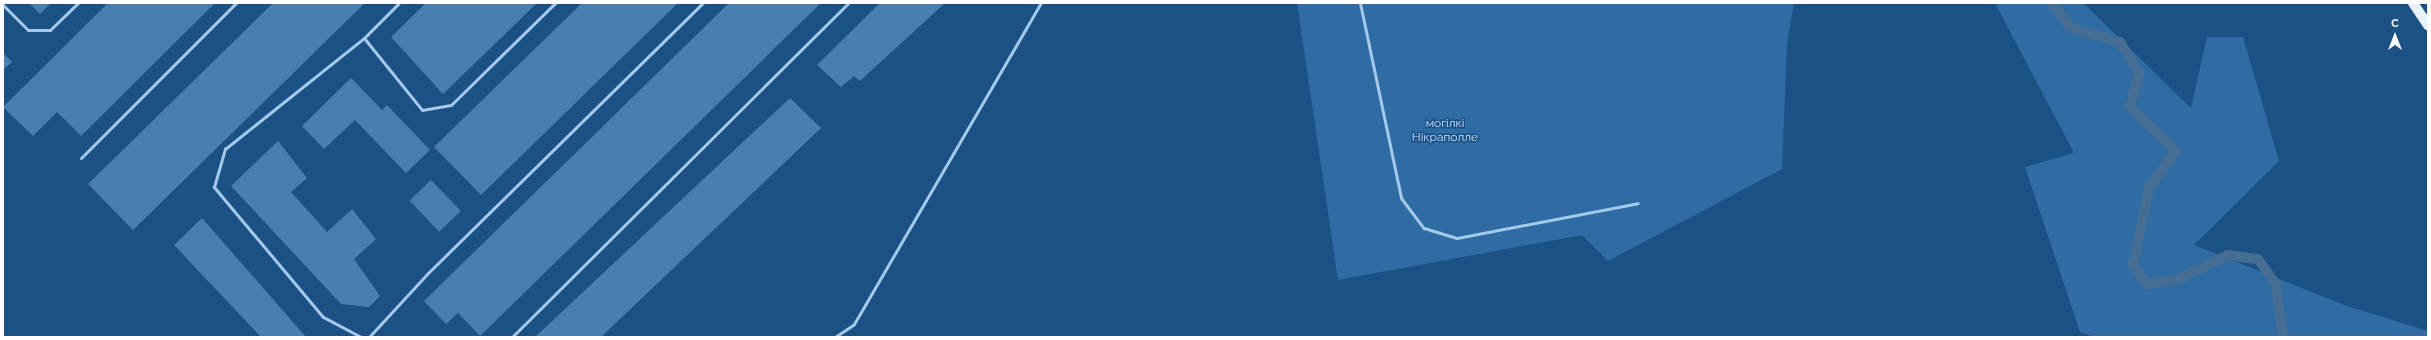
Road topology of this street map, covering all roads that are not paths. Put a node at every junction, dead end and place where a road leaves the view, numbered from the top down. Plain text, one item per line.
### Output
1 (78, 3) edge
2 (236, 3) edge
3 (399, 3) edge
4 (555, 3) edge
5 (703, 3) edge
6 (848, 3) edge
7 (1041, 3) edge
8 (1360, 3) edge
9 (2413, 3) edge
10 (3, 5) edge
11 (2428, 25) edge
12 (364, 38) junction
13 (81, 158) dead end
14 (1638, 203) dead end
15 (361, 337) edge
16 (370, 337) edge
17 (512, 337) edge
18 (835, 337) edge

1 - 10 lane
2 - 13 lane
3 - 12 lane
4 - 12 lane
5 - 16 lane
6 - 17 lane
7 - 18 lane
8 - 14 lane
9 - 11 main road
12 - 15 lane

